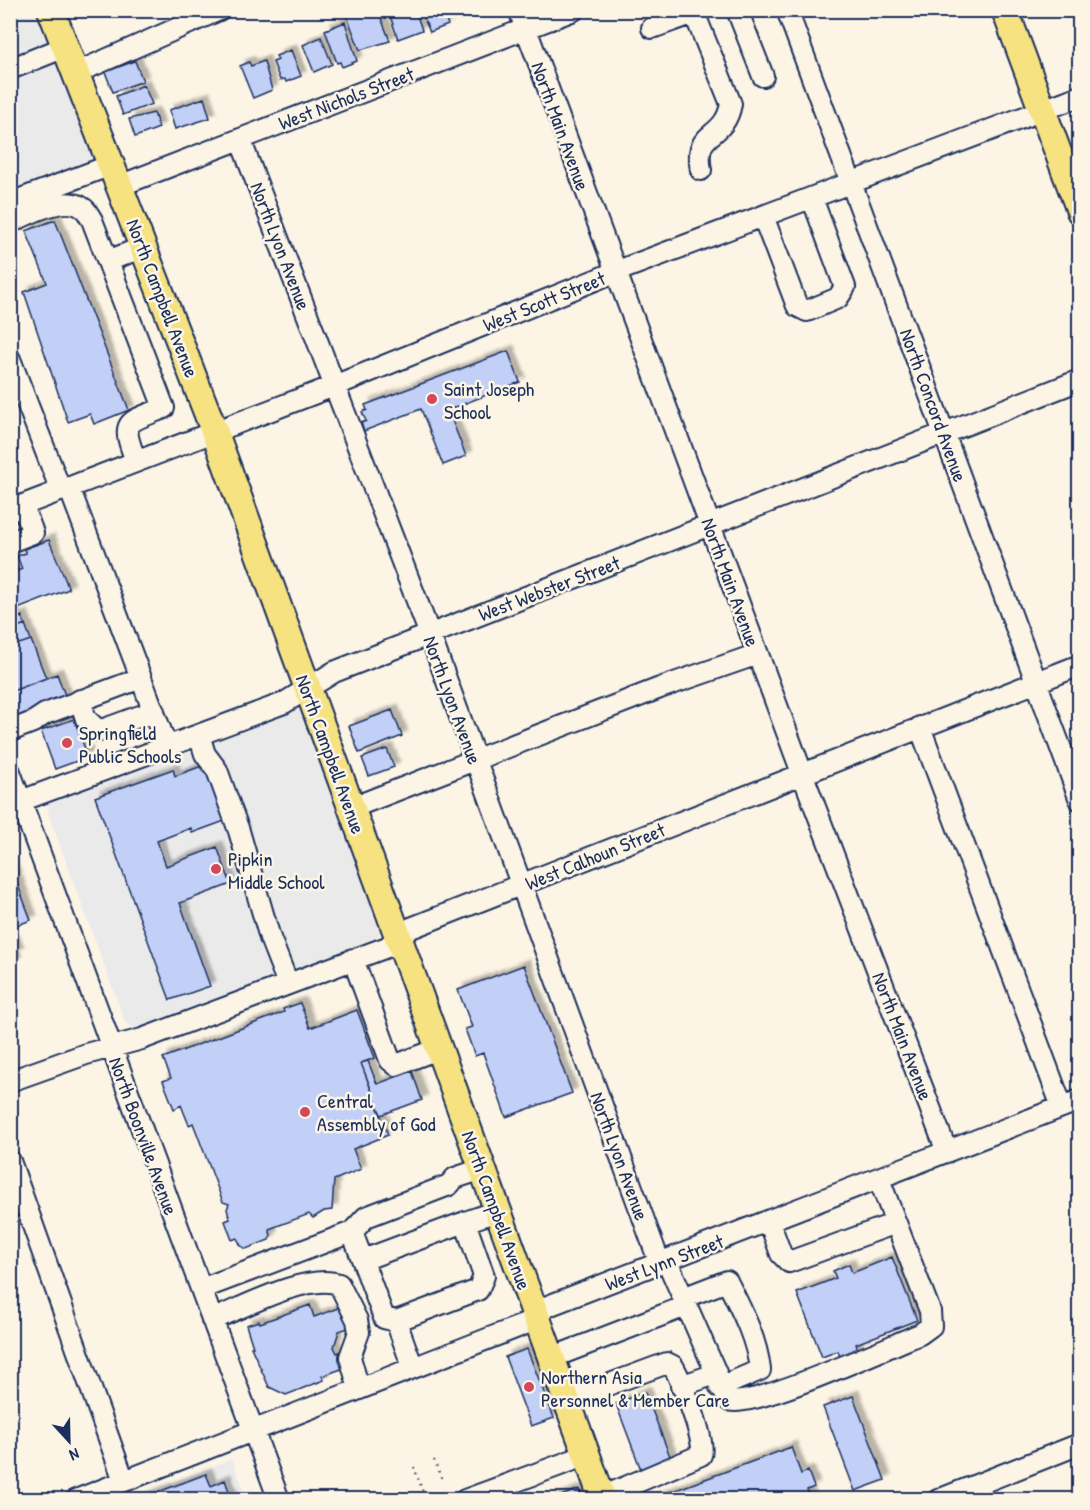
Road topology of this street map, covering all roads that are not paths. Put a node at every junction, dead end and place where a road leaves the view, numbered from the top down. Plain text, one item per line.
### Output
1 (51, 10) edge
2 (219, 10) edge
3 (574, 10) edge
4 (737, 10) edge
5 (787, 10) edge
6 (1005, 10) edge
7 (694, 12) edge
8 (522, 20) edge
9 (652, 28) dead end
10 (66, 47) junction
11 (10, 69) edge
12 (76, 73) junction
13 (763, 76) dead end
14 (1080, 96) edge
15 (1042, 110) junction
16 (240, 139) junction
17 (701, 170) dead end
18 (115, 175) junction
19 (851, 183) junction
20 (812, 198) junction
21 (10, 203) edge
22 (1080, 211) edge
23 (763, 216) junction
24 (10, 223) edge
25 (143, 247) junction
26 (108, 261) junction
27 (615, 272) junction
28 (10, 358) edge
29 (1080, 380) edge
30 (334, 386) junction
31 (215, 433) junction
32 (945, 433) junction
33 (136, 461) junction
34 (65, 489) junction
35 (17, 508) edge
36 (710, 525) junction
37 (10, 542) edge
38 (429, 635) junction
39 (758, 654) junction
40 (1080, 665) edge
41 (141, 678) junction
42 (1037, 682) junction
43 (308, 689) junction
44 (80, 700) junction
45 (154, 711) junction
46 (920, 727) junction
47 (10, 731) edge
48 (200, 735) junction
49 (167, 747) junction
50 (475, 760) junction
51 (10, 772) edge
52 (802, 773) junction
53 (1080, 800) edge
54 (16, 803) edge
55 (351, 808) junction
56 (520, 886) junction
57 (398, 938) junction
58 (353, 959) junction
59 (288, 984) junction
60 (112, 1047) junction
61 (438, 1049) junction
62 (10, 1081) edge
63 (1071, 1104) edge
64 (947, 1152) junction
65 (10, 1161) edge
66 (482, 1169) junction
67 (879, 1179) junction
68 (497, 1211) junction
69 (769, 1221) junction
70 (465, 1222) junction
71 (896, 1223) junction
72 (352, 1232) junction
73 (363, 1260) junction
74 (664, 1262) junction
75 (201, 1289) junction
76 (685, 1302) junction
77 (535, 1316) junction
78 (212, 1320) junction
79 (396, 1321) junction
80 (551, 1358) junction
81 (413, 1368) junction
82 (718, 1380) junction
83 (681, 1386) junction
84 (359, 1389) junction
85 (567, 1400) junction
86 (253, 1431) junction
87 (1080, 1444) edge
88 (586, 1455) junction
89 (123, 1481) junction
90 (603, 1498) edge
91 (76, 1500) edge
92 (279, 1500) edge
93 (465, 1500) edge
94 (938, 1500) edge

1 - 10 main road, North Campbell Avenue
2 - 12 street
3 - 8 street, West Nichols Street
4 - 13 street
5 - 19 street, North Concord Avenue
6 - 15 main road
7 - 9 street
7 - 17 street
8 - 16 street, West Nichols Street
8 - 27 street, North Main Avenue
10 - 11 street
10 - 12 main road, North Campbell Avenue
12 - 18 main road, North Campbell Avenue
14 - 15 street, West Scott Street
15 - 19 street, West Scott Street
15 - 22 main road
16 - 18 street, West Nichols Street
16 - 30 street, North Lyon Avenue
18 - 21 street, West Nichols Street
18 - 25 main road, North Campbell Avenue
19 - 20 street, West Scott Street
19 - 32 street, North Concord Avenue
20 - 23 street, West Scott Street
20 - 23 street
23 - 27 street, West Scott Street
24 - 26 street
25 - 26 street
25 - 31 main road, North Campbell Avenue
26 - 33 street
27 - 30 street, West Scott Street
27 - 36 street, North Main Avenue
28 - 34 street
29 - 32 street, West Webster Street
30 - 31 street, West Scott Street
30 - 38 street, North Lyon Avenue
31 - 33 street, West Scott Street
31 - 43 main road, North Campbell Avenue
32 - 36 street, West Webster Street
32 - 42 street, North Concord Avenue
33 - 34 street, West Scott Street
34 - 35 street, West Scott Street
34 - 41 street
35 - 37 street
36 - 38 street, West Webster Street
36 - 39 street, North Main Avenue
38 - 43 street, West Webster Street
38 - 50 street, North Lyon Avenue
39 - 50 street
39 - 52 street, North Main Avenue
40 - 42 street, West Calhoun Street
41 - 44 street
41 - 45 street
42 - 46 street, West Calhoun Street
42 - 53 street, North Concord Avenue
43 - 48 street, West Webster Street
43 - 55 main road, North Campbell Avenue
44 - 45 street
44 - 47 street
45 - 49 street
46 - 52 street, West Calhoun Street
46 - 63 street
48 - 49 street, West Webster Street
48 - 59 street
49 - 54 street, West Webster Street
50 - 55 street
50 - 56 street, North Lyon Avenue
51 - 54 street, North Boonville Avenue
52 - 56 street, West Calhoun Street
52 - 64 street, North Main Avenue
54 - 60 street, North Boonville Avenue
55 - 57 main road, North Campbell Avenue
56 - 57 street, West Calhoun Street
56 - 74 street, North Lyon Avenue
57 - 58 street, West Calhoun Street
57 - 61 main road, North Campbell Avenue
58 - 59 street, West Calhoun Street
58 - 61 street
59 - 60 street, West Calhoun Street
60 - 62 street, West Calhoun Street
60 - 75 street, North Boonville Avenue
61 - 66 main road, North Campbell Avenue
63 - 64 street, West Lynn Street
64 - 67 street, West Lynn Street
65 - 89 street
66 - 68 main road, North Campbell Avenue
66 - 72 street
67 - 69 street, West Lynn Street
67 - 71 street
68 - 70 street
68 - 77 main road, North Campbell Avenue
69 - 71 street
69 - 74 street, West Lynn Street
70 - 73 street
70 - 79 street
71 - 82 street
72 - 73 street
72 - 75 street
73 - 79 street
74 - 76 street, North Lyon Avenue
74 - 77 street, West Lynn Street
75 - 78 street, North Boonville Avenue
76 - 80 street
76 - 82 street, North Lyon Avenue
76 - 82 street
77 - 80 main road, North Campbell Avenue
77 - 81 street, West Lynn Street
78 - 84 street
78 - 86 street, North Boonville Avenue
79 - 81 street
80 - 85 main road, North Campbell Avenue
81 - 84 street, West Lynn Street
82 - 83 street
83 - 85 street
83 - 90 street
84 - 86 street, West Lynn Street
85 - 88 main road, North Campbell Avenue
86 - 89 street, West Lynn Street
86 - 92 street, North Boonville Avenue
87 - 94 street
88 - 90 main road, North Campbell Avenue
88 - 93 street
89 - 91 street, West Lynn Street

